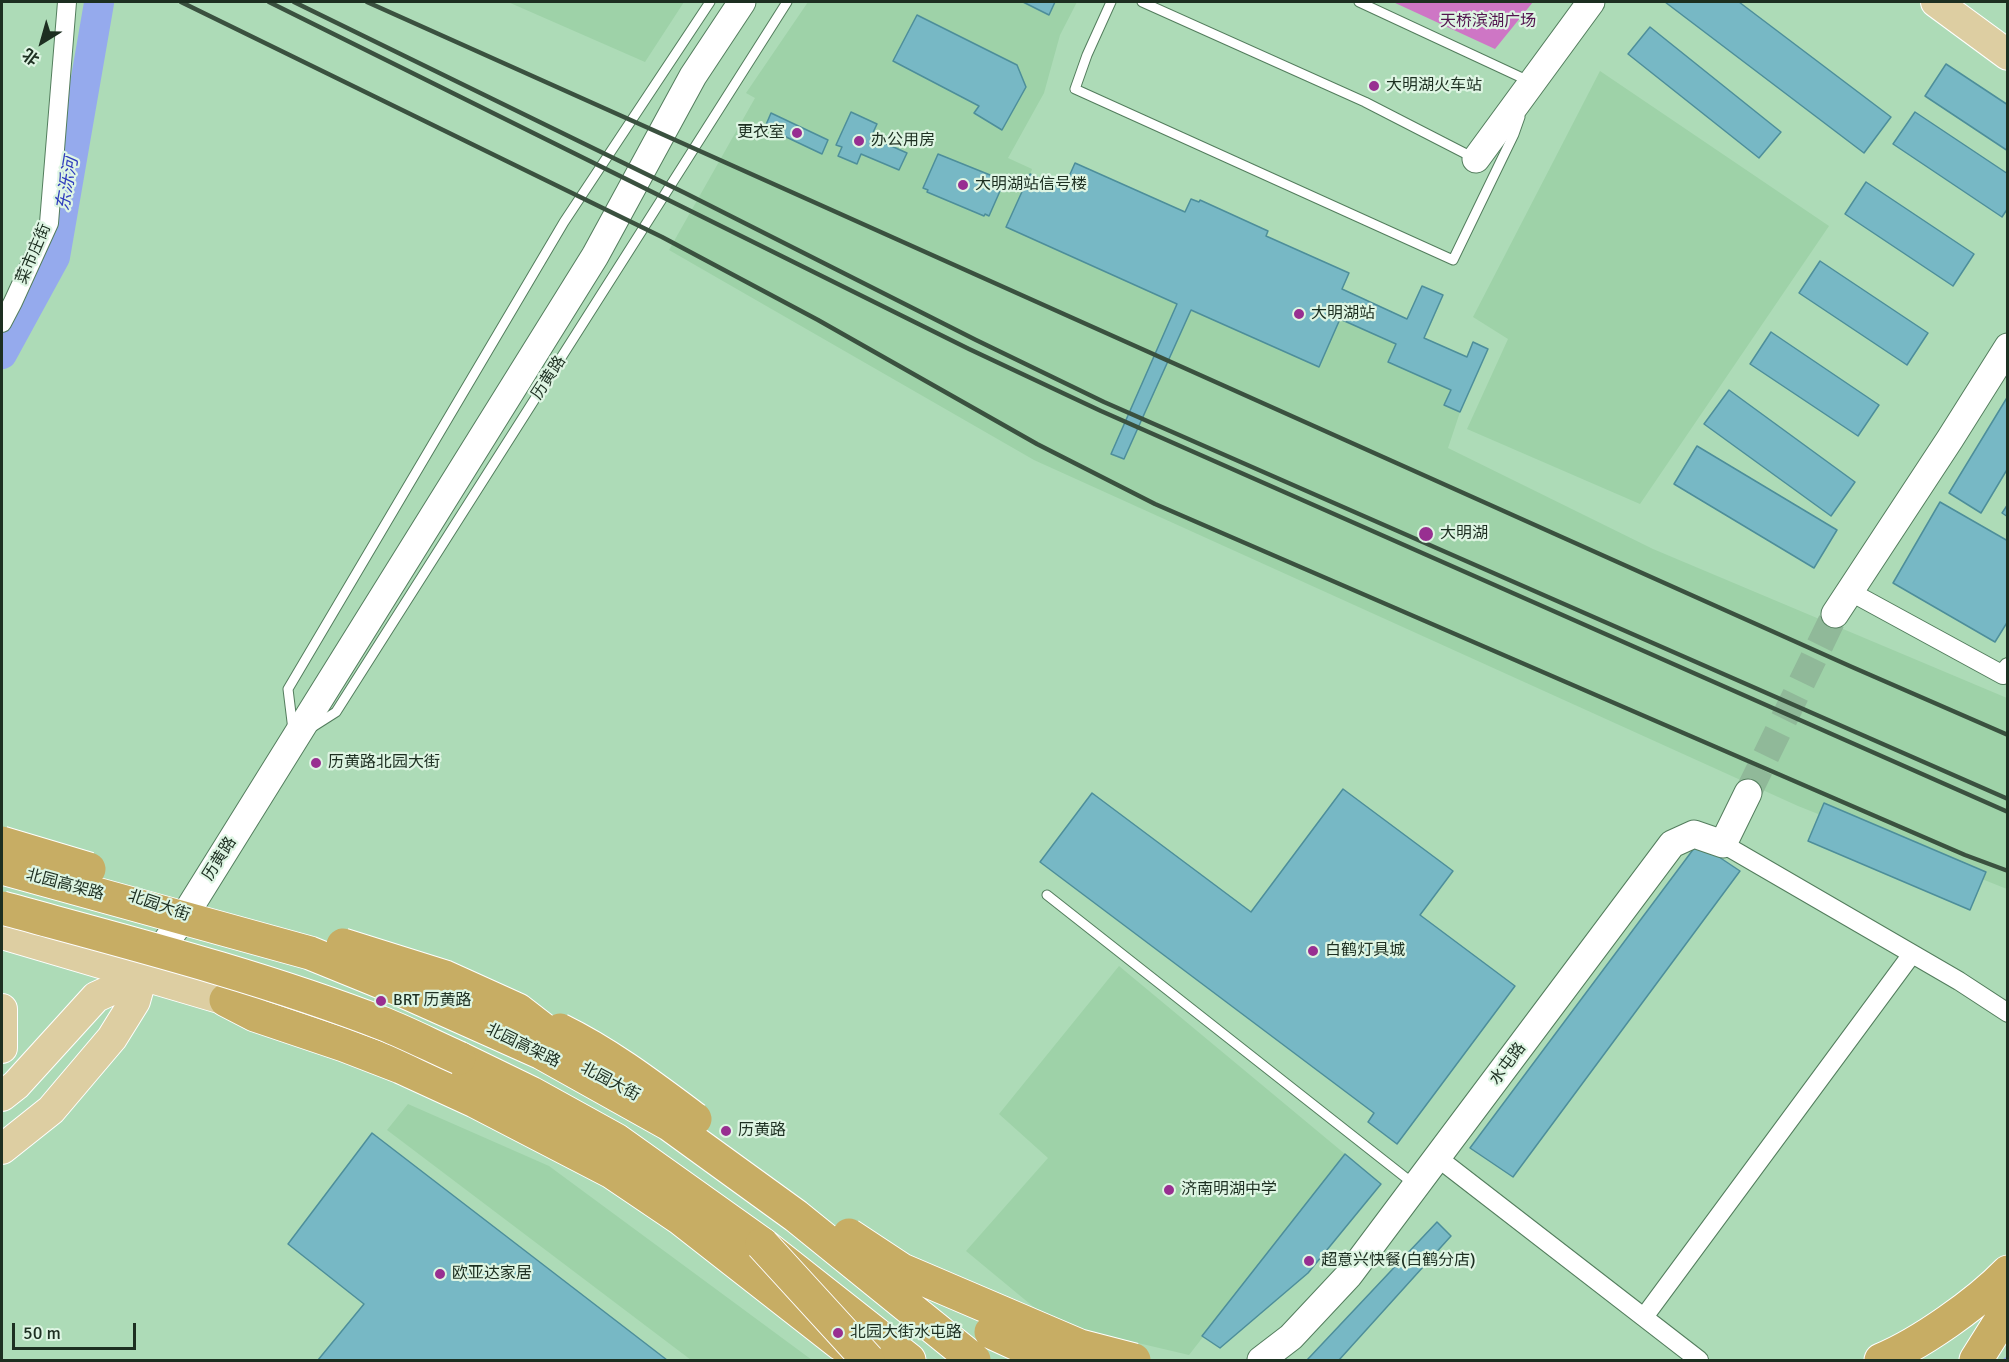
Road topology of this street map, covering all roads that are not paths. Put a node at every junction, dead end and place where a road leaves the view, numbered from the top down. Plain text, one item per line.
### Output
1 (68, 2) edge
2 (710, 2) edge
3 (742, 2) edge
4 (787, 2) edge
5 (1111, 2) edge
6 (1142, 2) edge
7 (1359, 2) edge
8 (1591, 2) edge
9 (1936, 2) edge
10 (2007, 56) edge
11 (1532, 82) junction
12 (1476, 159) joint
13 (2, 323) edge
14 (2007, 347) edge
15 (1849, 591) junction
16 (1835, 614) tunnel mouth
17 (2007, 667) edge
18 (294, 738) junction
19 (1748, 793) tunnel mouth
20 (2, 843) edge
21 (1723, 844) junction
22 (2, 856) edge
23 (2, 868) edge
24 (1047, 895) dead end
25 (2, 908) edge
26 (185, 915) junction
27 (2, 934) edge
28 (310, 953) junction
29 (1912, 954) junction
30 (142, 976) junction
31 (445, 977) junction
32 (226, 1000) junction
33 (2, 1009) edge
34 (518, 1010) junction
35 (2007, 1013) edge
36 (2, 1048) edge
37 (2, 1096) edge
38 (669, 1124) junction
39 (2, 1149) edge
40 (1438, 1158) junction
41 (1417, 1186) junction
42 (762, 1244) junction
43 (902, 1270) junction
44 (2007, 1272) edge
45 (2007, 1309) edge
46 (1644, 1317) junction
47 (2007, 1346) edge
48 (861, 1360) edge
49 (868, 1360) edge
50 (888, 1360) edge
51 (909, 1360) edge
52 (974, 1360) edge
53 (989, 1360) edge
54 (1052, 1360) edge
55 (1134, 1360) edge
56 (1262, 1360) edge
57 (1699, 1360) edge
58 (1881, 1360) edge
59 (1976, 1360) edge
60 (1997, 1360) edge

1 - 13 street, 菜市庄街
2 - 18 lane
3 - 18 street, 历黄路
4 - 18 lane, 历黄路
5 - 11 lane
6 - 12 lane
7 - 11 lane
8 - 11 street
9 - 10 main road
11 - 12 street
14 - 15 street
15 - 16 street
15 - 17 street
18 - 26 street, 历黄路
19 - 21 street
20 - 31 highway, bridge
21 - 29 street
21 - 40 street, 水屯路
22 - 26 main road, 北园大街
23 - 28 highway, 北园高架路, bridge
24 - 41 lane
25 - 42 highway, bridge
26 - 30 street, 历黄路
26 - 53 main road, 北园大街
27 - 30 main road
28 - 31 highway, bridge
28 - 38 highway, 北园高架路, bridge
29 - 35 street
29 - 46 street
30 - 32 main road
30 - 37 main road
30 - 39 main road, 历黄路
31 - 34 highway, bridge
32 - 48 highway
32 - 50 main road
33 - 36 main road
34 - 38 highway, bridge
34 - 43 highway, bridge
38 - 52 highway, 北园高架路, bridge
40 - 41 street, 水屯路
40 - 46 street
41 - 56 street, 水屯路
42 - 49 highway, bridge
42 - 51 highway, bridge
43 - 54 highway, bridge
43 - 55 highway, bridge
44 - 58 highway
45 - 59 highway
46 - 57 street
47 - 60 highway

